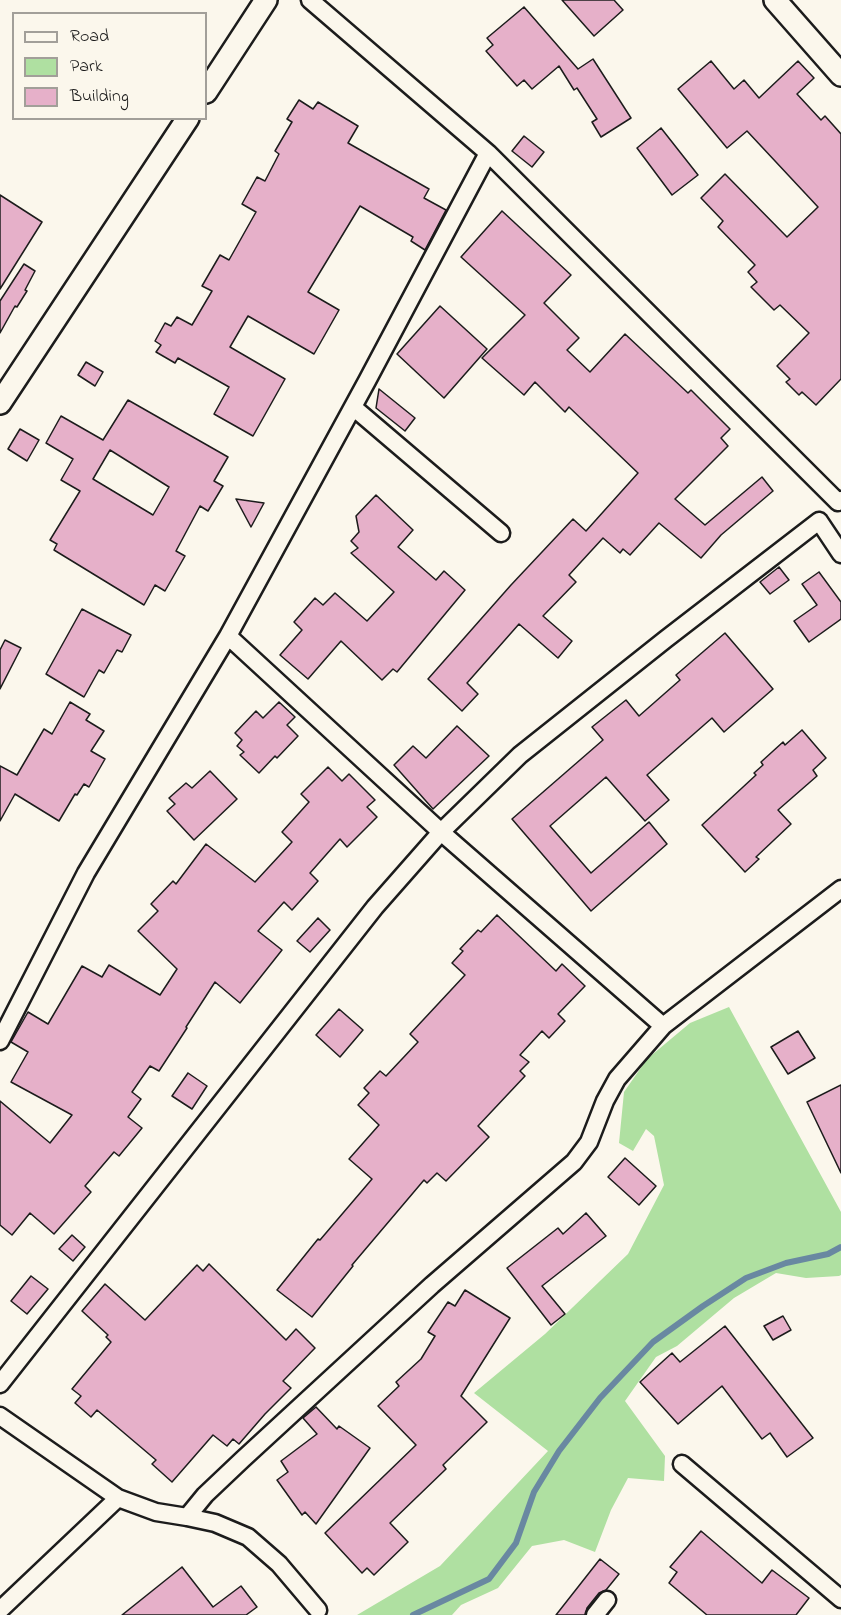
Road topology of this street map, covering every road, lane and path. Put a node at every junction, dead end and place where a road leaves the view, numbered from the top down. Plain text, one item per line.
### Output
1 (266, 0) edge
2 (310, 0) edge
3 (775, 0) edge
4 (841, 75) edge
5 (207, 90) edge
6 (187, 120) edge
7 (488, 153) junction
8 (0, 403) edge
9 (353, 407) junction
10 (840, 501) edge
11 (819, 521) junction
12 (501, 532) dead end
13 (841, 554) edge
14 (228, 636) junction
15 (441, 832) junction
16 (841, 889) edge
17 (663, 1026) junction
18 (0, 1041) edge
19 (0, 1384) edge
20 (0, 1416) edge
21 (682, 1464) dead end
22 (118, 1498) junction
23 (187, 1517) junction
24 (841, 1599) edge
25 (607, 1600) dead end
26 (0, 1610) edge
27 (318, 1610) dead end
28 (595, 1615) edge

1 - 5 street
2 - 7 street
3 - 4 street
6 - 8 street
7 - 9 street
7 - 10 street
9 - 12 street
9 - 14 street
10 - 11 street
11 - 13 street
11 - 15 street
14 - 15 street
14 - 18 street
15 - 17 street
15 - 19 street
16 - 17 street
17 - 23 street
20 - 22 street
21 - 24 street
22 - 23 street
22 - 26 street
23 - 27 street
25 - 28 street

